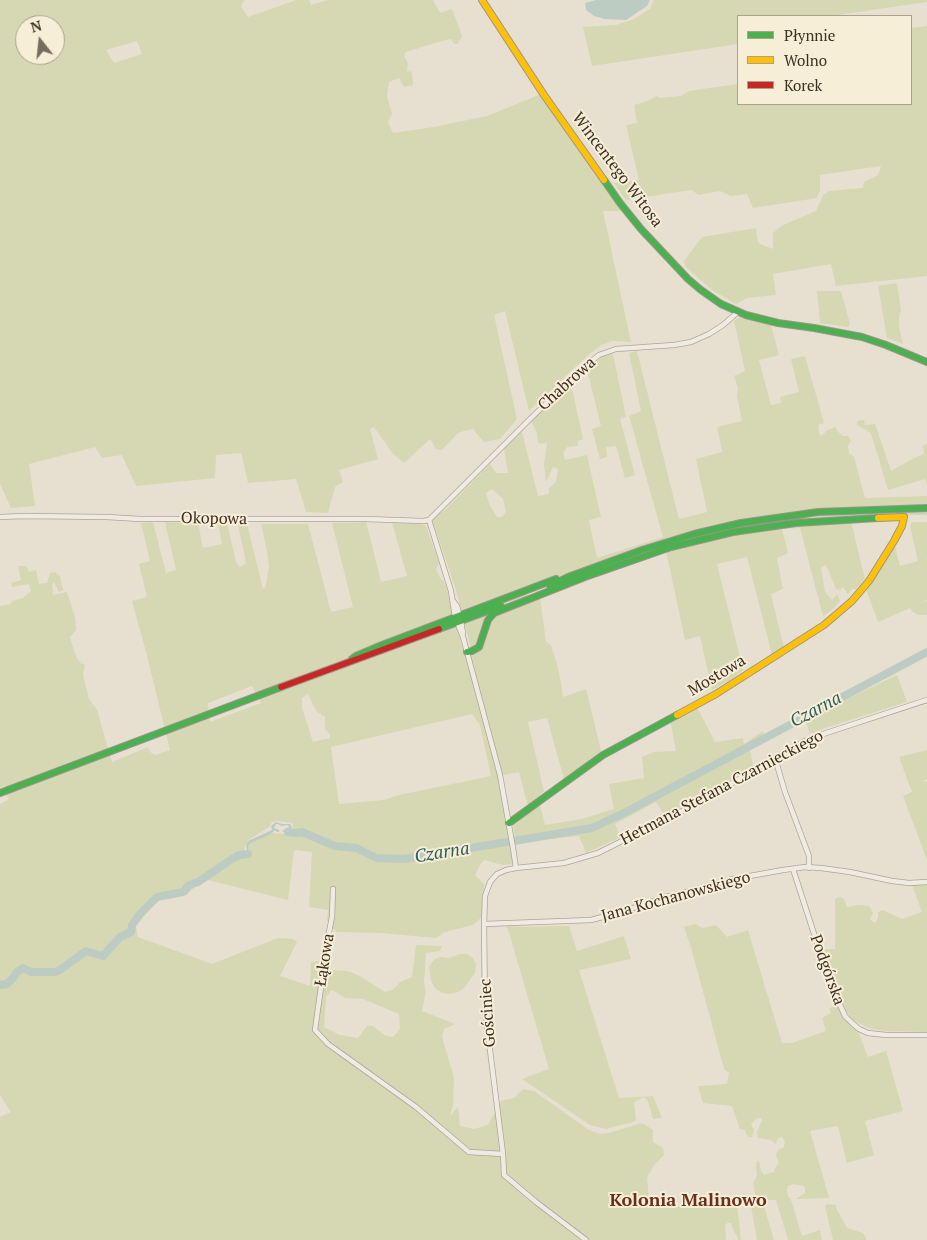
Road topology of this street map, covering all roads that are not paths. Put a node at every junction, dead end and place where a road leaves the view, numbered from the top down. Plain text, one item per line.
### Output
1 (482, 0) edge
2 (738, 312) junction
3 (927, 362) edge
4 (927, 508) edge
5 (0, 517) edge
6 (429, 520) junction
7 (458, 619) junction
8 (467, 652) junction
9 (927, 700) edge
10 (775, 758) junction
11 (0, 793) edge
12 (509, 824) junction
13 (516, 868) junction
14 (809, 868) junction
15 (794, 869) junction
16 (927, 882) edge
17 (333, 889) dead end
18 (484, 924) junction
19 (927, 1035) edge
20 (503, 1154) junction
21 (586, 1240) edge

1 - 2 main road, Wincentego Witosa
2 - 3 main road, Wincentego Witosa
2 - 6 street, Chabrowa
4 - 7 main road
5 - 6 street, Okopowa
6 - 7 street
7 - 8 street
7 - 11 main road
8 - 12 street
8 - 12 main road, Mostowa
9 - 10 street, Hetmana Stefana Czarnieckiego
10 - 13 street, Hetmana Stefana Czarnieckiego
10 - 14 street
12 - 13 street
13 - 18 street, Gościniec
14 - 15 street, Jana Kochanowskiego
14 - 16 street, Jana Kochanowskiego
15 - 18 street, Jana Kochanowskiego
15 - 19 street, Podgórska
17 - 20 street, Łąkowa
18 - 20 street, Gościniec
20 - 21 street, Gościniec

